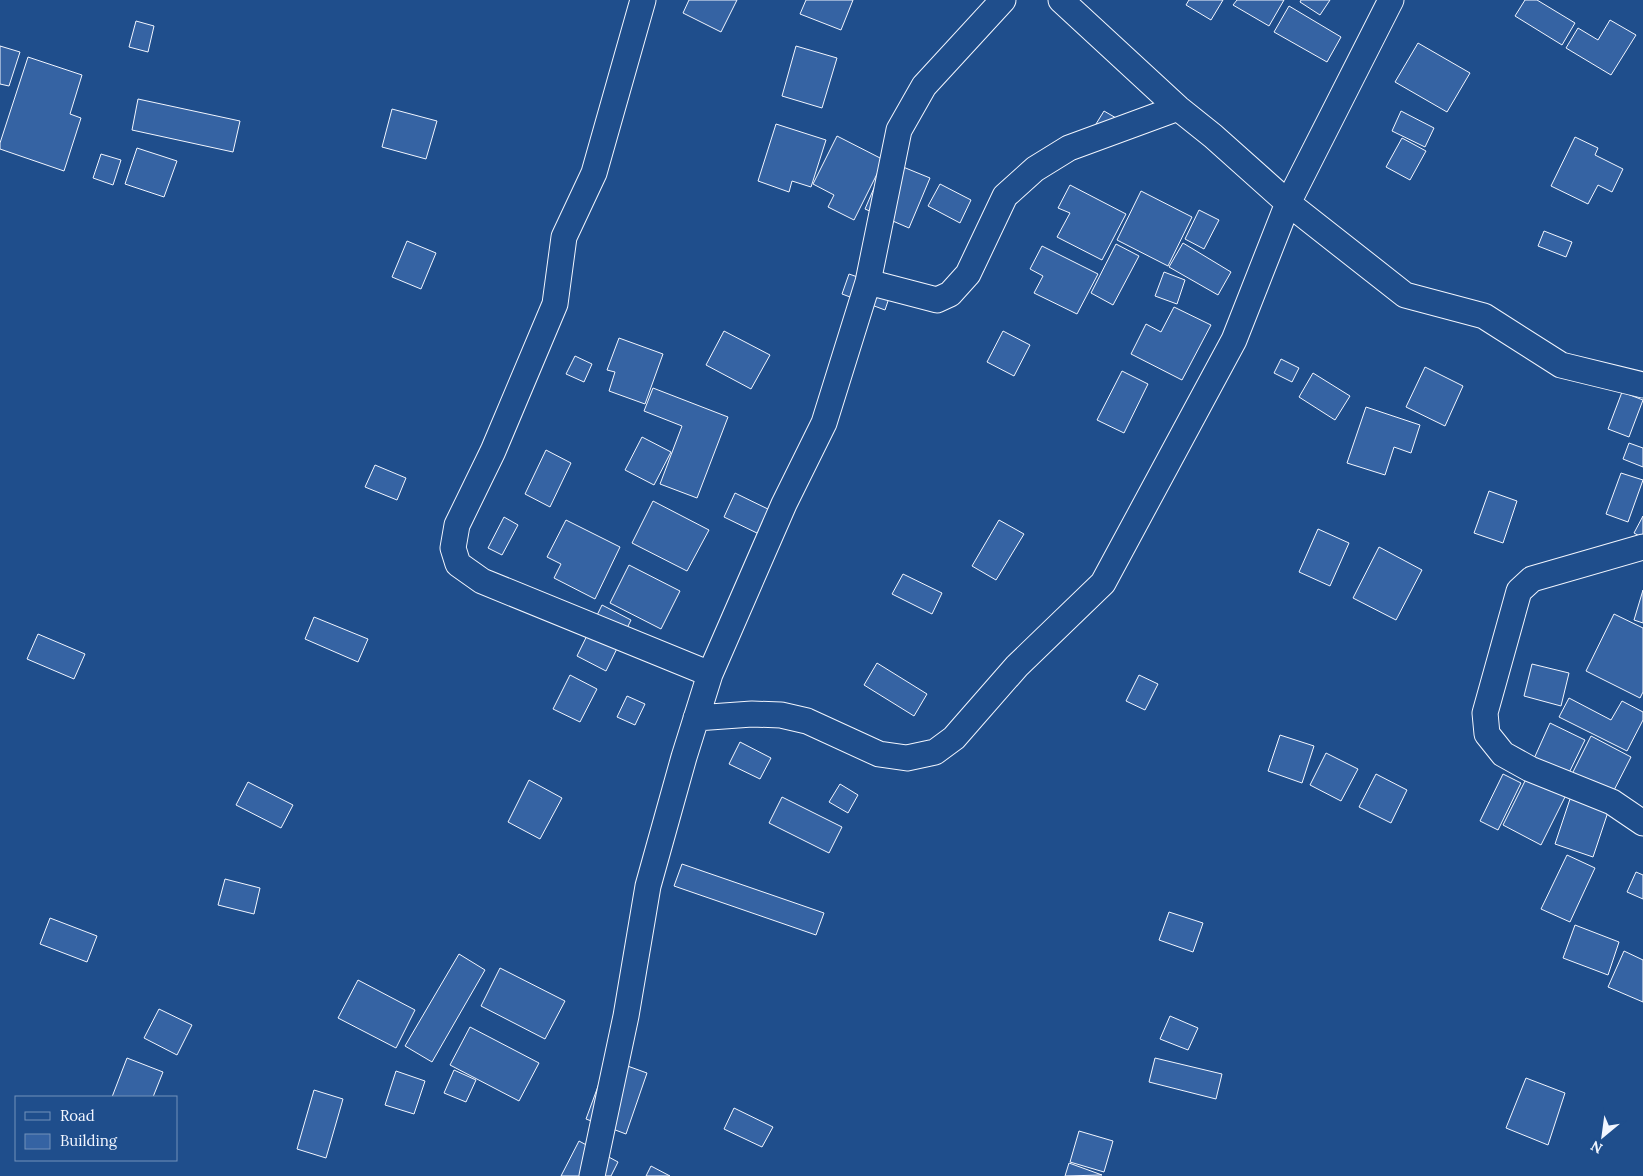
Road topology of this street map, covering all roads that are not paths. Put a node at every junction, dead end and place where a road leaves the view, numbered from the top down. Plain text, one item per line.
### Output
1 (643, 0) edge
2 (1003, 0) edge
3 (1061, 0) edge
4 (1391, 0) edge
5 (1178, 108) junction
6 (1288, 203) junction
7 (868, 282) junction
8 (1643, 385) edge
9 (1643, 547) edge
10 (710, 674) junction
11 (696, 718) junction
12 (1643, 823) edge
13 (592, 1176) edge

1 - 10 street
2 - 7 street
3 - 5 street
4 - 6 street
5 - 6 street
5 - 7 street
6 - 8 street
6 - 11 street
7 - 10 street
9 - 12 street
10 - 11 street
11 - 13 street

